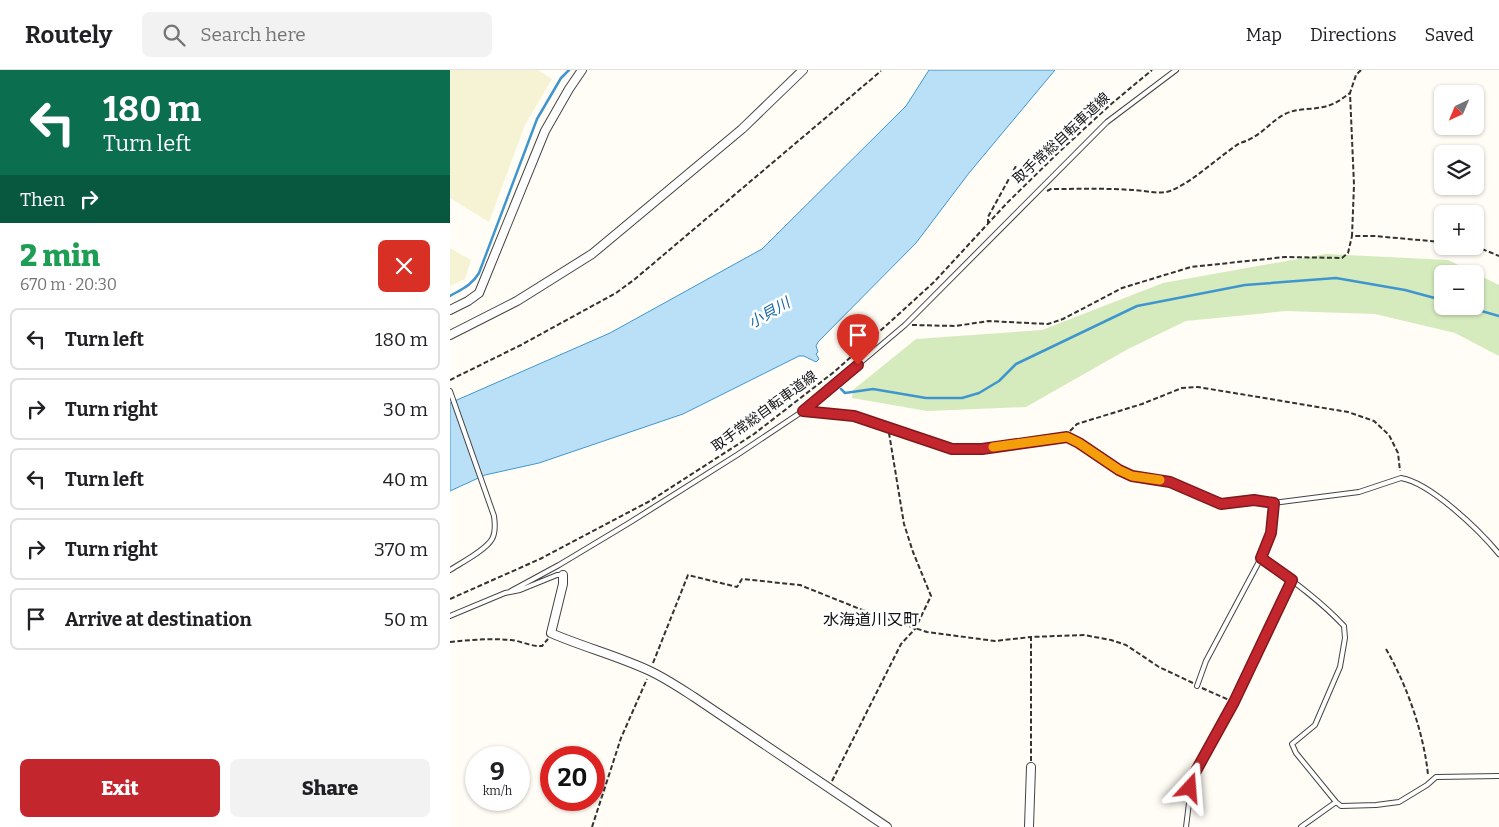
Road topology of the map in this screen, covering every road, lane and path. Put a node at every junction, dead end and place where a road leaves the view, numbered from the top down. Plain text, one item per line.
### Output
1 (582, 70) edge
2 (803, 70) edge
3 (1152, 70) edge
4 (1176, 70) edge
5 (1361, 70) edge
6 (881, 71) edge
7 (1350, 93) junction
8 (1016, 166) dead end
9 (1044, 192) dead end
10 (988, 224) junction
11 (1352, 236) junction
12 (1434, 241) edge
13 (1484, 250) edge
14 (1499, 256) edge
15 (450, 310) edge
16 (905, 325) junction
17 (450, 335) edge
18 (450, 380) edge
19 (450, 391) edge
20 (803, 411) junction
21 (888, 428) junction
22 (1062, 437) junction
23 (1401, 478) junction
24 (1274, 503) junction
25 (1499, 554) edge
26 (1261, 558) junction
27 (450, 570) edge
28 (562, 576) joint
29 (1292, 580) junction
30 (511, 591) junction
31 (450, 599) edge
32 (450, 616) edge
33 (915, 629) junction
34 (551, 633) junction
35 (1030, 637) junction
36 (450, 642) edge
37 (1386, 649) dead end
38 (650, 671) junction
39 (1197, 686) junction
40 (1234, 702) junction
41 (1031, 767) joint
42 (1499, 776) edge
43 (1427, 785) junction
44 (829, 788) junction
45 (1336, 802) junction
46 (592, 827) edge
47 (887, 827) edge
48 (1029, 827) edge
49 (1186, 827) edge
50 (1301, 827) edge

1 - 15 street
2 - 17 street
3 - 10 path, 取手常総自転車道線
4 - 16 lane
5 - 7 path
6 - 18 path
7 - 9 path
7 - 11 path
8 - 10 path
10 - 31 path, 取手常総自転車道線
11 - 12 path
11 - 16 path
13 - 14 path
16 - 20 lane
19 - 27 lane
20 - 21 lane
20 - 30 lane
21 - 22 lane
21 - 33 path
22 - 23 path
22 - 24 lane
23 - 24 lane
23 - 25 lane
24 - 26 lane
26 - 29 lane
26 - 39 lane
28 - 30 lane
28 - 34 street
29 - 40 lane
29 - 45 lane
30 - 32 lane
33 - 35 path
33 - 38 path
33 - 44 path
34 - 36 path
34 - 38 street
35 - 39 path
35 - 41 path
37 - 43 path
38 - 44 street
38 - 46 path
39 - 40 path
40 - 49 lane
41 - 48 street
42 - 43 lane
43 - 45 lane
44 - 47 street
45 - 50 lane

